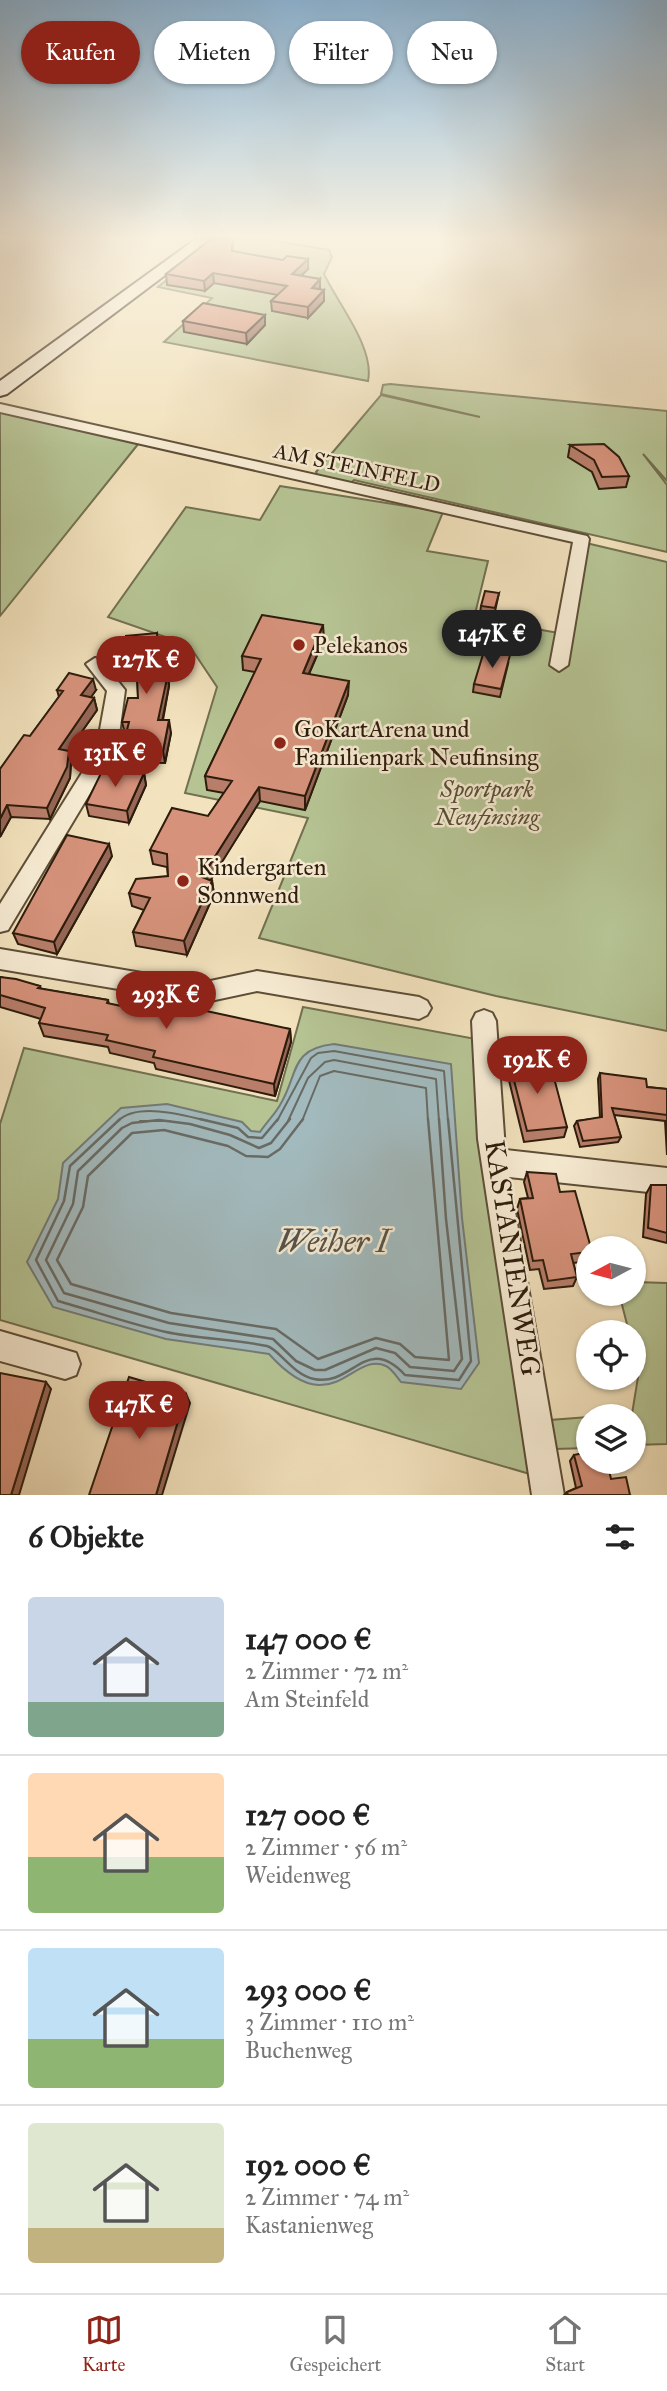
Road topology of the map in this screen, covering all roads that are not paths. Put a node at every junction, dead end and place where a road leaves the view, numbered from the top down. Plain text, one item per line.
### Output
1 (111, 309) edge
2 (0, 390) edge
3 (0, 408) edge
4 (95, 664) dead end
5 (559, 665) dead end
6 (0, 923) edge
7 (0, 959) edge
8 (419, 1008) dead end
9 (484, 1021) dead end
10 (495, 1163) junction
11 (667, 1181) edge
12 (0, 1346) edge
13 (65, 1364) dead end
14 (548, 1495) edge

1 - 2 street
3 - 5 street, AM STEINFELD
4 - 6 street
7 - 8 street
9 - 10 street, KASTANIENWEG
10 - 11 street
10 - 14 street, KASTANIENWEG
12 - 13 street

